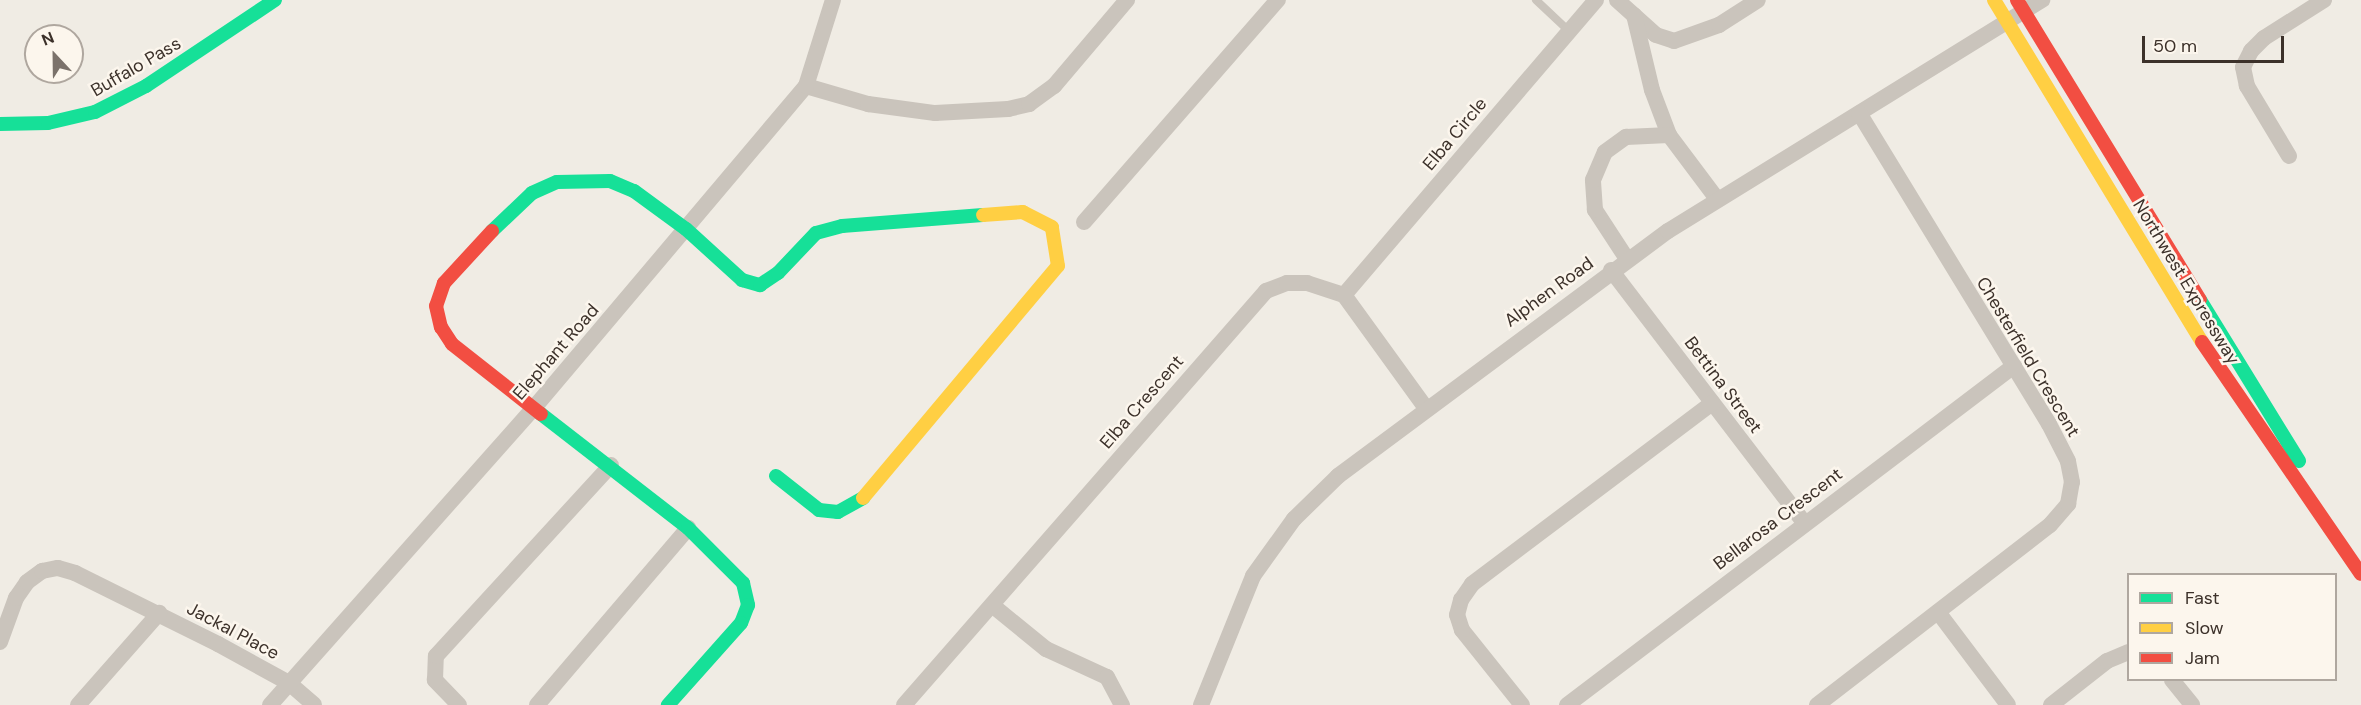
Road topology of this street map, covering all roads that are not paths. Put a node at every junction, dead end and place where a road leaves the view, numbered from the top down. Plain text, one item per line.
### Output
1 (275, 0) edge
2 (833, 0) edge
3 (1127, 0) edge
4 (1278, 0) edge
5 (1536, 0) edge
6 (1596, 0) edge
7 (1617, 0) edge
8 (1758, 0) edge
9 (1994, 0) edge
10 (2042, 0) edge
11 (2324, 0) edge
12 (2021, 6) edge
13 (1634, 15) junction
14 (2007, 22) junction
15 (1569, 31) junction
16 (806, 86) junction
17 (1859, 113) junction
18 (0, 124) edge
19 (1669, 135) junction
20 (2289, 156) dead end
21 (1717, 199) junction
22 (1084, 222) dead end
23 (686, 229) junction
24 (1627, 259) junction
25 (1611, 270) junction
26 (1344, 295) junction
27 (2014, 366) junction
28 (1712, 403) junction
29 (1425, 407) junction
30 (533, 409) junction
31 (611, 465) junction
32 (776, 476) dead end
33 (1804, 522) junction
34 (688, 528) junction
35 (2361, 547) edge
36 (2361, 574) edge
37 (992, 605) junction
38 (1938, 612) junction
39 (159, 613) junction
40 (0, 642) edge
41 (2127, 652) edge
42 (2173, 681) edge
43 (289, 683) junction
44 (78, 705) edge
45 (270, 705) edge
46 (314, 705) edge
47 (459, 705) edge
48 (537, 705) edge
49 (668, 705) edge
50 (904, 705) edge
51 (1122, 705) edge
52 (1202, 705) edge
53 (1522, 705) edge
54 (1567, 705) edge
55 (1817, 705) edge
56 (2008, 705) edge
57 (2050, 705) edge
58 (2192, 705) edge

1 - 18 street, Buffalo Pass
2 - 16 street, Elephant Road
3 - 16 street
4 - 22 street
5 - 15 lane
6 - 15 street, Elba Circle
7 - 13 street
8 - 13 street
9 - 14 street, Northwest Expressway
10 - 12 street, Alphen Road
11 - 20 street
12 - 14 street, Alphen Road
12 - 35 street, Northwest Expressway
13 - 19 street
14 - 17 street, Alphen Road
14 - 36 street, Northwest Expressway
15 - 26 street, Elba Circle
16 - 23 street, Elephant Road
17 - 21 street, Alphen Road
17 - 27 street, Chesterfield Crescent
19 - 21 street
19 - 24 street
21 - 24 street, Alphen Road
23 - 30 street, Elephant Road
23 - 30 street
23 - 32 street
24 - 25 street, Alphen Road
25 - 28 street, Bettina Street
25 - 29 street, Alphen Road
26 - 29 street
26 - 37 street, Elba Crescent
27 - 33 street, Bellarosa Crescent
27 - 38 street, Chesterfield Crescent
28 - 33 street, Bettina Street
28 - 53 street
29 - 52 street, Alphen Road
30 - 31 street
30 - 43 street, Elephant Road
31 - 34 street
31 - 47 street
33 - 54 street, Bellarosa Crescent
34 - 48 street
34 - 49 street
37 - 50 street, Elba Crescent
37 - 51 street
38 - 55 street, Chesterfield Crescent
38 - 56 street
39 - 40 street, Jackal Place
39 - 43 street, Jackal Place
39 - 44 street, Jackal Place
41 - 57 street
42 - 58 street
43 - 45 street, Elephant Road
43 - 46 street, Jackal Place

